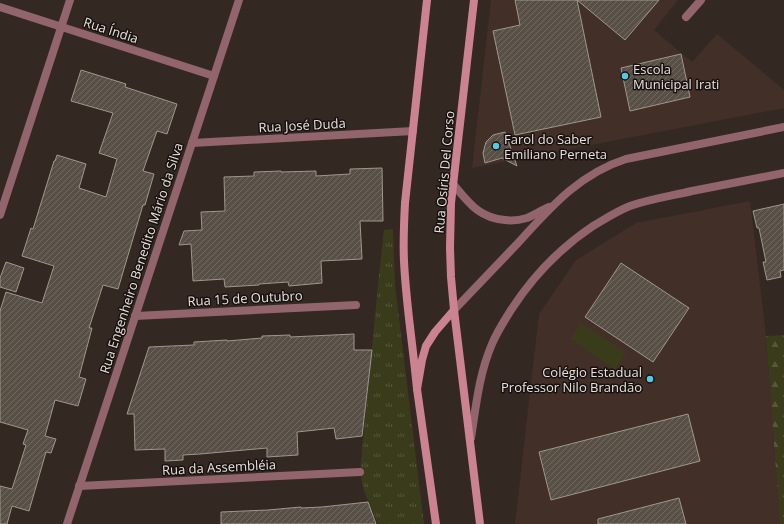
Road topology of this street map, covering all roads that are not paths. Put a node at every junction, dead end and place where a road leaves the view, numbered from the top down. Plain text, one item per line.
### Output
1 (70, 0) edge
2 (239, 0) edge
3 (427, 0) edge
4 (474, 0) edge
5 (701, 0) edge
6 (0, 7) edge
7 (686, 17) dead end
8 (61, 27) junction
9 (214, 76) junction
10 (784, 127) edge
11 (413, 131) junction
12 (192, 143) junction
13 (784, 173) edge
14 (453, 184) junction
15 (554, 204) junction
16 (0, 215) edge
17 (356, 305) dead end
18 (454, 310) junction
19 (135, 316) junction
20 (417, 389) junction
21 (471, 441) junction
22 (360, 472) dead end
23 (79, 486) junction
24 (67, 524) edge
25 (436, 524) edge
26 (480, 524) edge

1 - 8 street
2 - 9 street, Rua Engenheiro Benedito Mário da Silva
3 - 11 main road
4 - 14 main road, Rua Osíris Del Corso
5 - 7 street
6 - 8 street, Rua Índia
8 - 9 street, Rua Índia
8 - 16 street
9 - 12 street, Rua Engenheiro Benedito Mário da Silva
10 - 15 street
11 - 12 street, Rua José Duda
11 - 20 main road
12 - 19 street, Rua Engenheiro Benedito Mário da Silva
13 - 21 street
14 - 15 street
14 - 18 main road, Rua Osíris Del Corso
15 - 18 street
17 - 19 street, Rua 15 de Outubro
18 - 20 main road
18 - 21 main road, Rua Osíris Del Corso
19 - 23 street, Rua Engenheiro Benedito Mário da Silva
20 - 25 main road
21 - 26 main road, Rua Osíris Del Corso
22 - 23 street, Rua da Assembléia
23 - 24 street, Rua Engenheiro Benedito Mário da Silva

